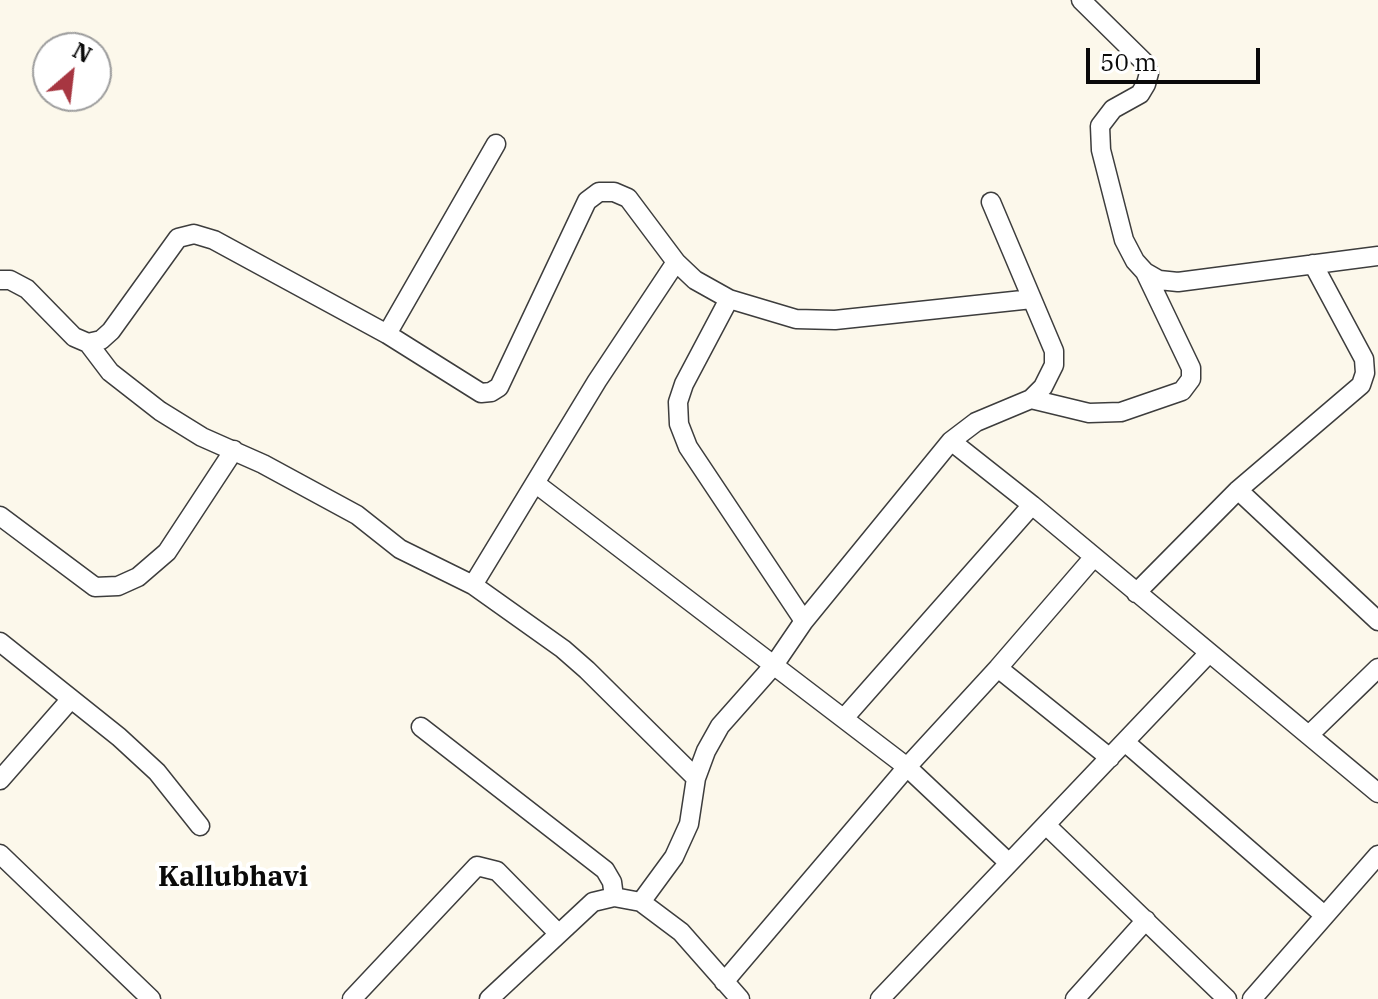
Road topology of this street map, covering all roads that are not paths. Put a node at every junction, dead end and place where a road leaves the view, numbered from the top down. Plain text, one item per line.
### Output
1 (1081, 0) edge
2 (496, 144) dead end
3 (991, 202) dead end
4 (1378, 256) edge
5 (676, 262) junction
6 (1313, 264) junction
7 (1145, 272) junction
8 (0, 280) edge
9 (729, 299) junction
10 (1032, 299) junction
11 (387, 334) junction
12 (88, 343) junction
13 (1031, 399) junction
14 (951, 441) junction
15 (234, 450) junction
16 (535, 483) junction
17 (1238, 490) junction
18 (1032, 505) junction
19 (0, 516) edge
20 (1093, 558) junction
21 (473, 585) junction
22 (1136, 593) junction
23 (804, 621) junction
24 (1378, 621) edge
25 (0, 642) edge
26 (1209, 653) junction
27 (774, 665) junction
28 (998, 668) junction
29 (1378, 668) edge
30 (70, 700) junction
31 (845, 717) junction
32 (421, 727) dead end
33 (1309, 735) junction
34 (1125, 742) junction
35 (1110, 758) junction
36 (907, 767) junction
37 (696, 778) junction
38 (0, 780) edge
39 (1378, 793) edge
40 (1046, 825) junction
41 (200, 826) dead end
42 (0, 854) edge
43 (1378, 855) edge
44 (1009, 863) junction
45 (614, 897) junction
46 (641, 902) junction
47 (1324, 915) junction
48 (1146, 920) junction
49 (558, 933) junction
50 (724, 982) junction
51 (510, 992) edge
52 (151, 999) edge
53 (352, 999) edge
54 (489, 999) edge
55 (740, 999) edge
56 (880, 999) edge
57 (1075, 999) edge
58 (1227, 999) edge
59 (1252, 999) edge

1 - 7 street
2 - 11 street
3 - 10 street
4 - 6 street
5 - 9 street
5 - 11 street
5 - 16 street
6 - 7 street
6 - 17 street
7 - 13 street
8 - 12 street
9 - 10 street
9 - 23 street
10 - 13 street
11 - 12 street
12 - 15 street
13 - 14 street
14 - 18 street
14 - 23 street
15 - 19 street
15 - 21 street
16 - 21 street
16 - 27 street
17 - 22 street
17 - 24 street
18 - 20 street
18 - 31 street
20 - 22 street
20 - 28 street
21 - 37 street
22 - 26 street
23 - 27 street
25 - 30 street
26 - 33 street
26 - 34 street
27 - 31 street
27 - 37 street
28 - 35 street
28 - 36 street
29 - 33 street
30 - 38 street
30 - 41 street
31 - 36 street
32 - 45 street
33 - 39 street
34 - 35 street
34 - 47 street
35 - 40 street
36 - 44 street
36 - 50 street
37 - 46 street
40 - 44 street
40 - 48 street
42 - 52 street
43 - 47 street
44 - 56 street
45 - 46 street
45 - 49 street
46 - 50 street
47 - 59 street
48 - 57 street
48 - 58 street
49 - 51 street
49 - 53 street
50 - 55 street
51 - 54 street

